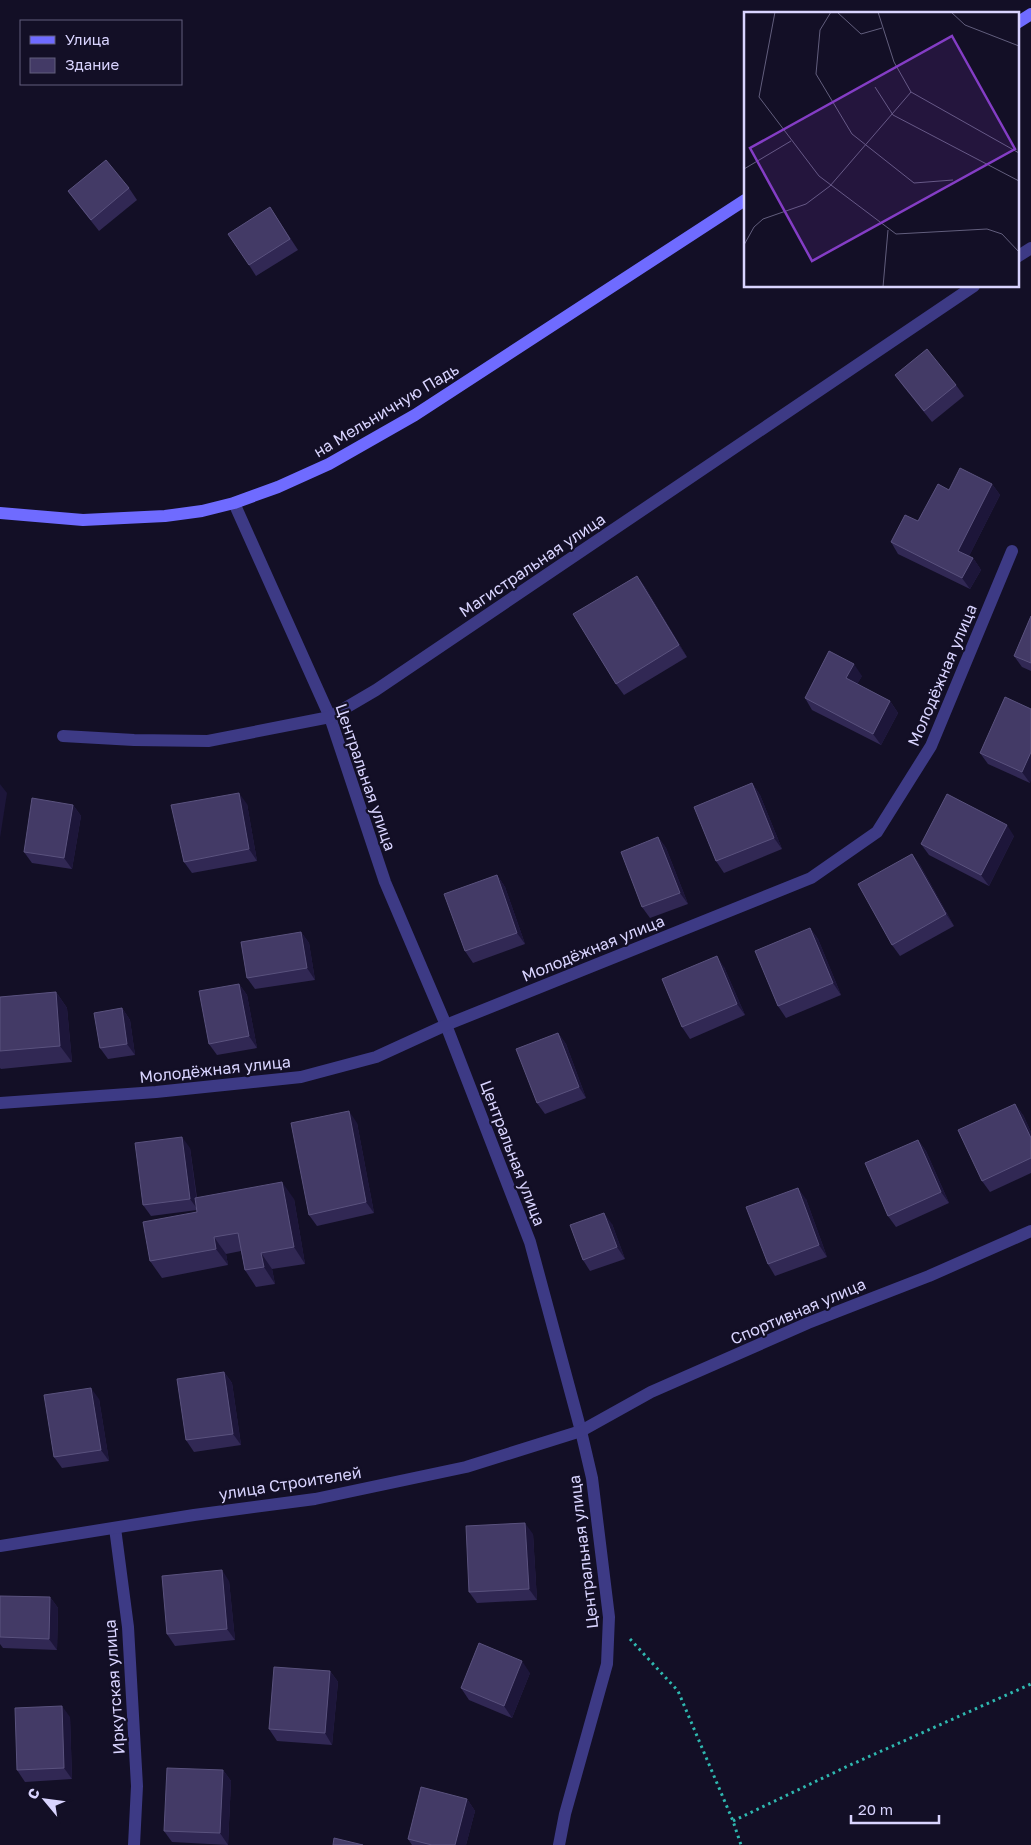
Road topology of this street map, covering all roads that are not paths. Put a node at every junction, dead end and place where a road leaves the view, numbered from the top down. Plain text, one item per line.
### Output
1 (1031, 14) edge
2 (1018, 22) edge
3 (744, 201) edge
4 (1031, 248) edge
5 (1018, 256) edge
6 (971, 288) edge
7 (234, 504) junction
8 (0, 513) edge
9 (1012, 550) dead end
10 (330, 716) junction
11 (63, 736) dead end
12 (446, 1024) junction
13 (0, 1103) edge
14 (1031, 1231) edge
15 (581, 1431) junction
16 (115, 1528) junction
17 (0, 1546) edge
18 (134, 1845) edge
19 (559, 1845) edge

1 - 2 street
3 - 7 street, на Мельничную Падь
4 - 5 street
6 - 10 street, Магистральная улица
7 - 8 street, на Мельничную Падь
7 - 10 street, Центральная улица
9 - 12 street, Молодёжная улица
10 - 11 street, Магистральная улица
10 - 12 street, Центральная улица
12 - 13 street, Молодёжная улица
12 - 15 street, Центральная улица
14 - 15 street, Спортивная улица
15 - 16 street, улица Строителей
15 - 19 street, Центральная улица
16 - 17 street, улица Строителей
16 - 18 street, Иркутская улица

